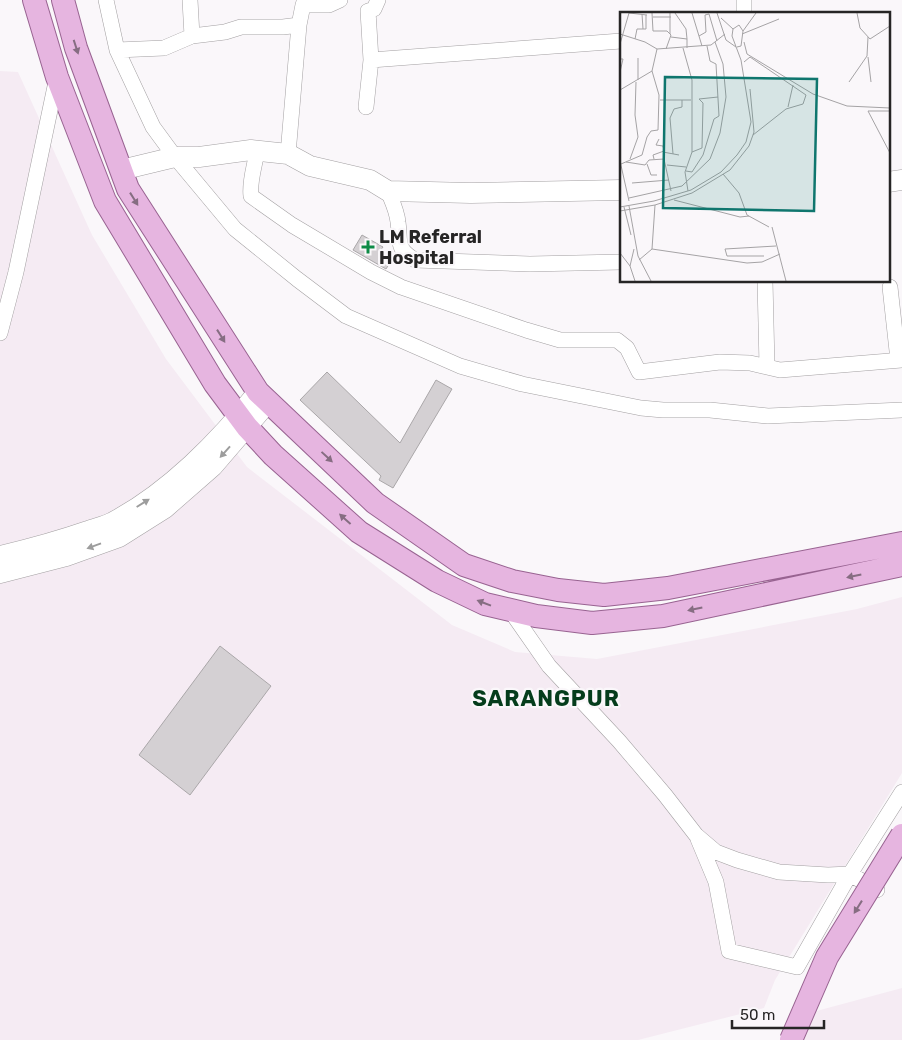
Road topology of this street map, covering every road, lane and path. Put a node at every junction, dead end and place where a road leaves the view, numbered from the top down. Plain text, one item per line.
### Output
1 (34, 0) edge
2 (63, 0) edge
3 (106, 0) edge
4 (190, 0) edge
5 (340, 0) edge
6 (378, 0) edge
7 (302, 2) edge
8 (299, 26) junction
9 (192, 36) junction
10 (620, 41) edge
11 (117, 50) junction
12 (371, 60) junction
13 (56, 77) junction
14 (366, 107) dead end
15 (257, 151) junction
16 (288, 154) junction
17 (175, 158) junction
18 (121, 170) junction
19 (620, 190) edge
20 (388, 191) junction
21 (620, 262) edge
22 (765, 282) edge
23 (890, 287) dead end
24 (0, 333) edge
25 (900, 360) edge
26 (767, 366) junction
27 (263, 397) junction
28 (902, 410) edge
29 (243, 422) junction
30 (902, 543) edge
31 (0, 556) edge
32 (902, 565) edge
33 (0, 573) edge
34 (510, 610) junction
35 (902, 792) edge
36 (696, 835) junction
37 (902, 835) edge
38 (902, 855) edge
39 (850, 874) junction
40 (791, 1040) edge

1 - 13 main road
2 -> 18 main road
3 - 11 street
4 - 9 street
5 - 7 street
6 - 12 street
7 - 8 street
8 - 9 street
8 - 16 street
9 - 11 street
10 - 12 street
11 - 17 street
12 - 14 street
13 - 24 street
13 - 29 main road
15 - 16 main road
15 - 17 main road
15 - 26 street
16 - 20 main road
17 - 18 main road
17 - 28 street
18 -> 27 main road
19 - 20 main road
20 - 21 street
22 - 26 street
23 - 25 street
25 - 26 street
27 - 29 main road
27 -> 30 main road
31 -> 29 main road
29 -> 33 main road
34 -> 29 main road
32 -> 34 main road
34 - 36 street
35 - 39 street
36 - 39 street
36 - 39 street
37 -> 40 main road, bridge
38 - 39 street

